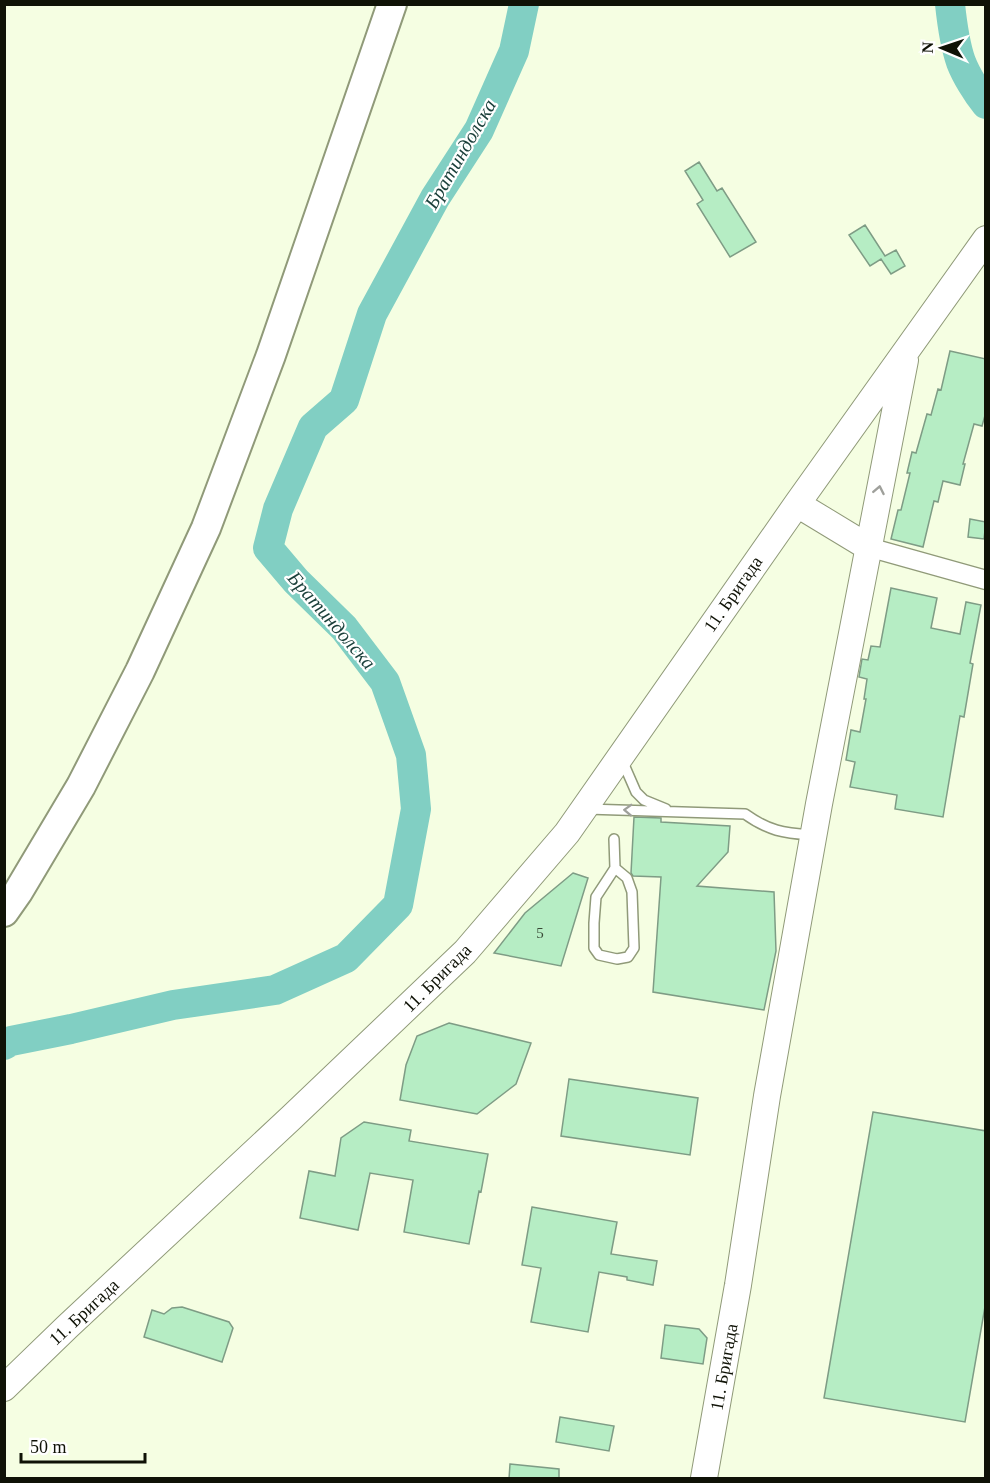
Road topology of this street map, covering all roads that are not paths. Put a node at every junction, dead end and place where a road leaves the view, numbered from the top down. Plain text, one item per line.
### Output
1 (392, 4) edge
2 (986, 239) edge
3 (908, 347) junction
4 (796, 504) junction
5 (868, 547) junction
6 (986, 580) edge
7 (620, 756) junction
8 (584, 808) junction
9 (671, 812) junction
10 (814, 836) junction
11 (614, 838) dead end
12 (615, 868) junction
13 (4, 912) edge
14 (4, 1388) edge
15 (704, 1479) edge

1 - 13 main road
2 - 3 main road, 11. Бригада
3 - 4 main road, 11. Бригада
5 -> 3 main road, 11. Бригада
4 - 5 main road
4 - 7 main road, 11. Бригада
5 - 6 street
5 - 10 main road, 11. Бригада
7 - 8 main road, 11. Бригада
7 - 9 lane
9 -> 8 lane
8 - 14 main road, 11. Бригада
9 - 10 lane
10 - 15 main road, 11. Бригада
11 - 12 lane
12 - 12 lane

